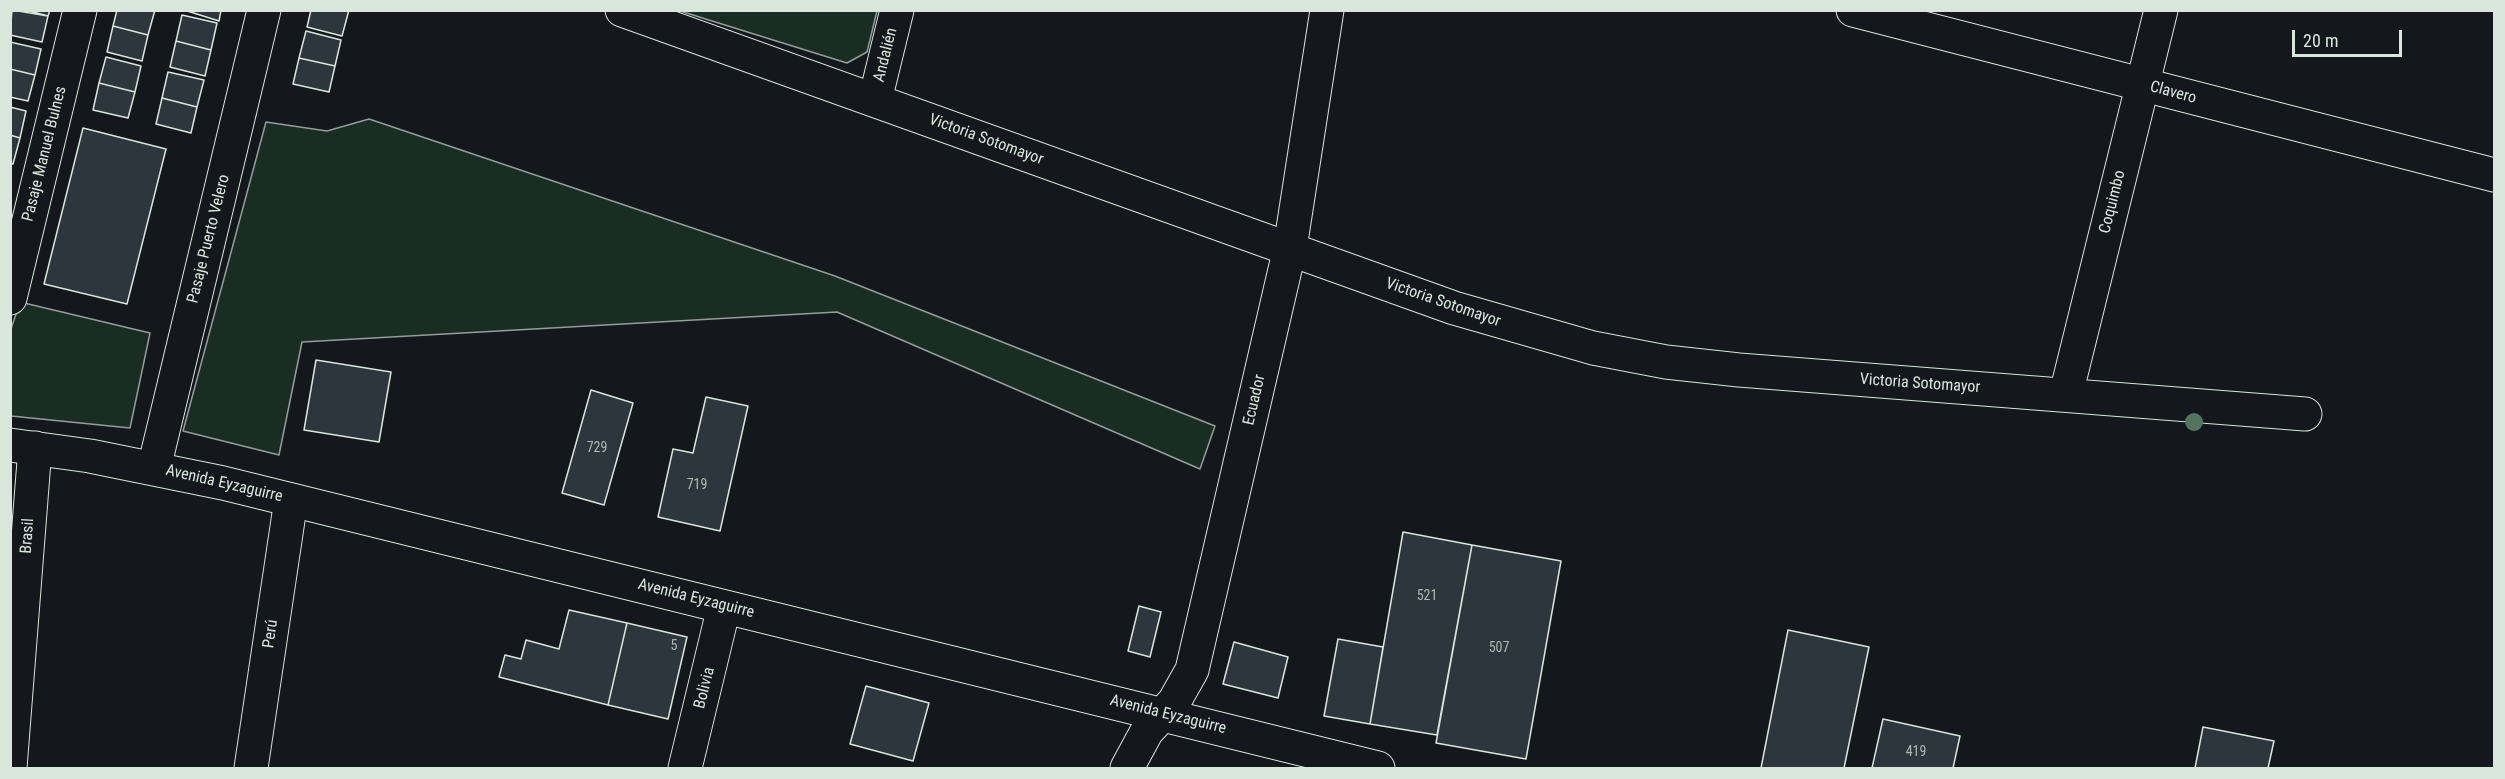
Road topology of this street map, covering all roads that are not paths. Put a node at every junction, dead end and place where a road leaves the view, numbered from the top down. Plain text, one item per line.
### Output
1 (81, 10) edge
2 (264, 10) edge
3 (622, 10) edge
4 (897, 10) edge
5 (1328, 10) edge
6 (1853, 10) edge
7 (2161, 10) edge
8 (2142, 85) junction
9 (874, 100) junction
10 (2494, 175) edge
11 (1290, 248) junction
12 (10, 298) edge
13 (2066, 394) junction
14 (2305, 414) dead end
15 (22, 446) edge
16 (154, 468) junction
17 (291, 500) junction
18 (724, 607) junction
19 (1163, 714) junction
20 (10, 768) edge
21 (251, 768) edge
22 (685, 768) edge
23 (1127, 768) edge
24 (1378, 768) edge

1 - 12 street, Pasaje Manuel Bulnes
2 - 16 street, Pasaje Puerto Velero
3 - 9 street, Victoria Sotomayor
4 - 9 street, Andalién
5 - 11 street, Ecuador
6 - 8 street, Clavero
7 - 8 street, Coquimbo
8 - 10 street, Clavero
8 - 13 street, Coquimbo
9 - 11 street, Victoria Sotomayor
11 - 13 street, Victoria Sotomayor
11 - 19 street, Ecuador
13 - 14 street, Victoria Sotomayor
15 - 16 street, Avenida Eyzaguirre
15 - 20 street, Brasil
16 - 17 street, Avenida Eyzaguirre
17 - 18 street, Avenida Eyzaguirre
17 - 21 street, Perú
18 - 19 street, Avenida Eyzaguirre
18 - 22 street, Bolivia
19 - 23 street, Ecuador
19 - 24 street, Avenida Eyzaguirre

